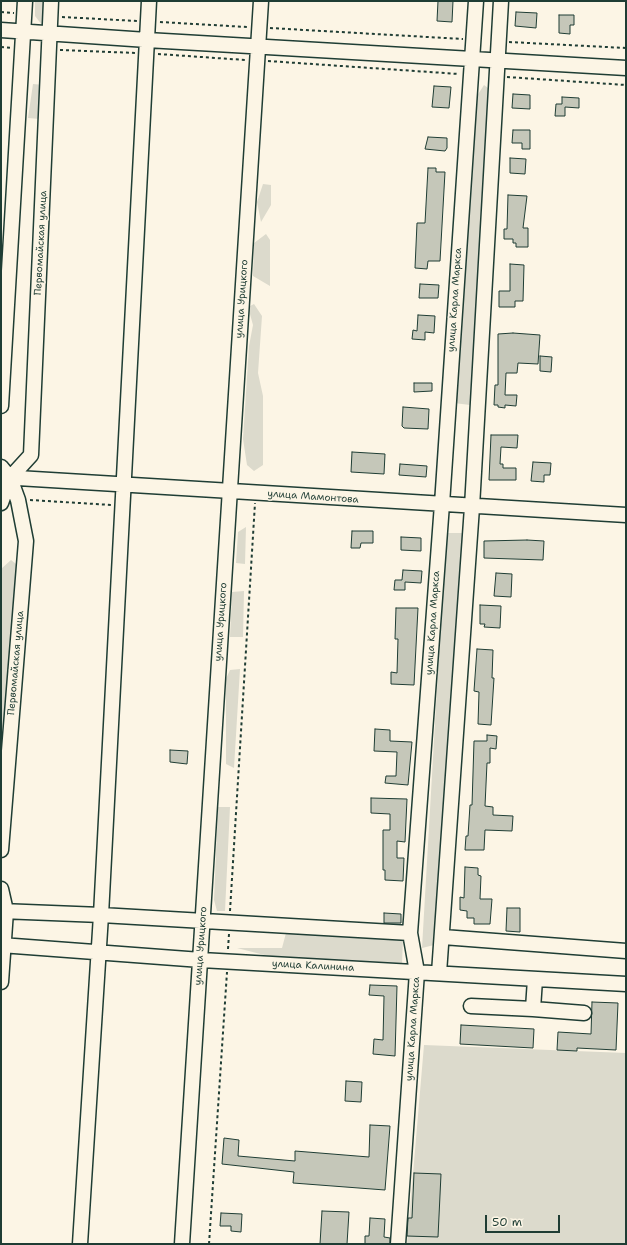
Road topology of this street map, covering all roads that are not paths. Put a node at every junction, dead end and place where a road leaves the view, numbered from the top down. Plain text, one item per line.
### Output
1 (25, 1) edge
2 (51, 1) edge
3 (149, 1) edge
4 (261, 1) edge
5 (476, 1) edge
6 (501, 1) edge
7 (1, 30) edge
8 (23, 31) junction
9 (50, 33) junction
10 (258, 46) junction
11 (146, 47) junction
12 (472, 59) junction
13 (497, 61) junction
14 (626, 68) edge
15 (1, 406) edge
16 (1, 467) edge
17 (6, 478) edge
18 (124, 485) junction
19 (229, 491) junction
20 (1, 503) edge
21 (442, 504) junction
22 (472, 507) junction
23 (626, 515) edge
24 (1, 850) edge
25 (1, 889) edge
26 (3, 911) edge
27 (101, 915) junction
28 (203, 921) junction
29 (410, 933) junction
30 (443, 937) junction
31 (2, 945) edge
32 (626, 951) edge
33 (97, 953) junction
34 (201, 960) junction
35 (417, 972) junction
36 (439, 974) junction
37 (535, 979) junction
38 (1, 982) edge
39 (626, 984) edge
40 (471, 1006) dead end
41 (533, 1009) junction
42 (584, 1013) dead end
43 (80, 1244) edge
44 (182, 1244) edge
45 (398, 1244) edge

1 - 8 street
2 - 9 street, Первомайская улица
3 - 11 street
4 - 10 street, улица Урицкого
5 - 12 street, улица Карла Маркса
6 - 13 street
7 - 8 street
8 - 9 street
8 - 15 street
9 - 11 street
9 - 17 street, Первомайская улица
10 - 11 street
10 - 12 street
10 - 19 street, улица Урицкого
11 - 18 street
12 - 13 street
12 - 21 street, улица Карла Маркса
13 - 14 street
13 - 22 street
16 - 17 street, Первомайская улица
17 - 18 street, улица Мамонтова
17 - 20 street, Первомайская улица
17 - 24 street, Первомайская улица
18 - 19 street, улица Мамонтова
18 - 27 street
19 - 21 street, улица Мамонтова
19 - 28 street, улица Урицкого
21 - 22 street, улица Мамонтова
21 - 29 street, улица Карла Маркса
22 - 23 street, улица Мамонтова
22 - 30 street
25 - 26 street
26 - 27 street
26 - 31 street
27 - 28 street
27 - 33 street
28 - 29 street
28 - 34 street, улица Урицкого
29 - 35 street, улица Карла Маркса
30 - 32 street
30 - 36 street
31 - 33 street, улица Калинина
31 - 38 street
33 - 34 street, улица Калинина
33 - 43 street
34 - 35 street, улица Калинина
34 - 44 street, улица Урицкого
35 - 36 street, улица Калинина
35 - 45 street, улица Карла Маркса
36 - 37 street, улица Калинина
37 - 39 street, улица Калинина
37 - 41 street
40 - 41 street
41 - 42 street

